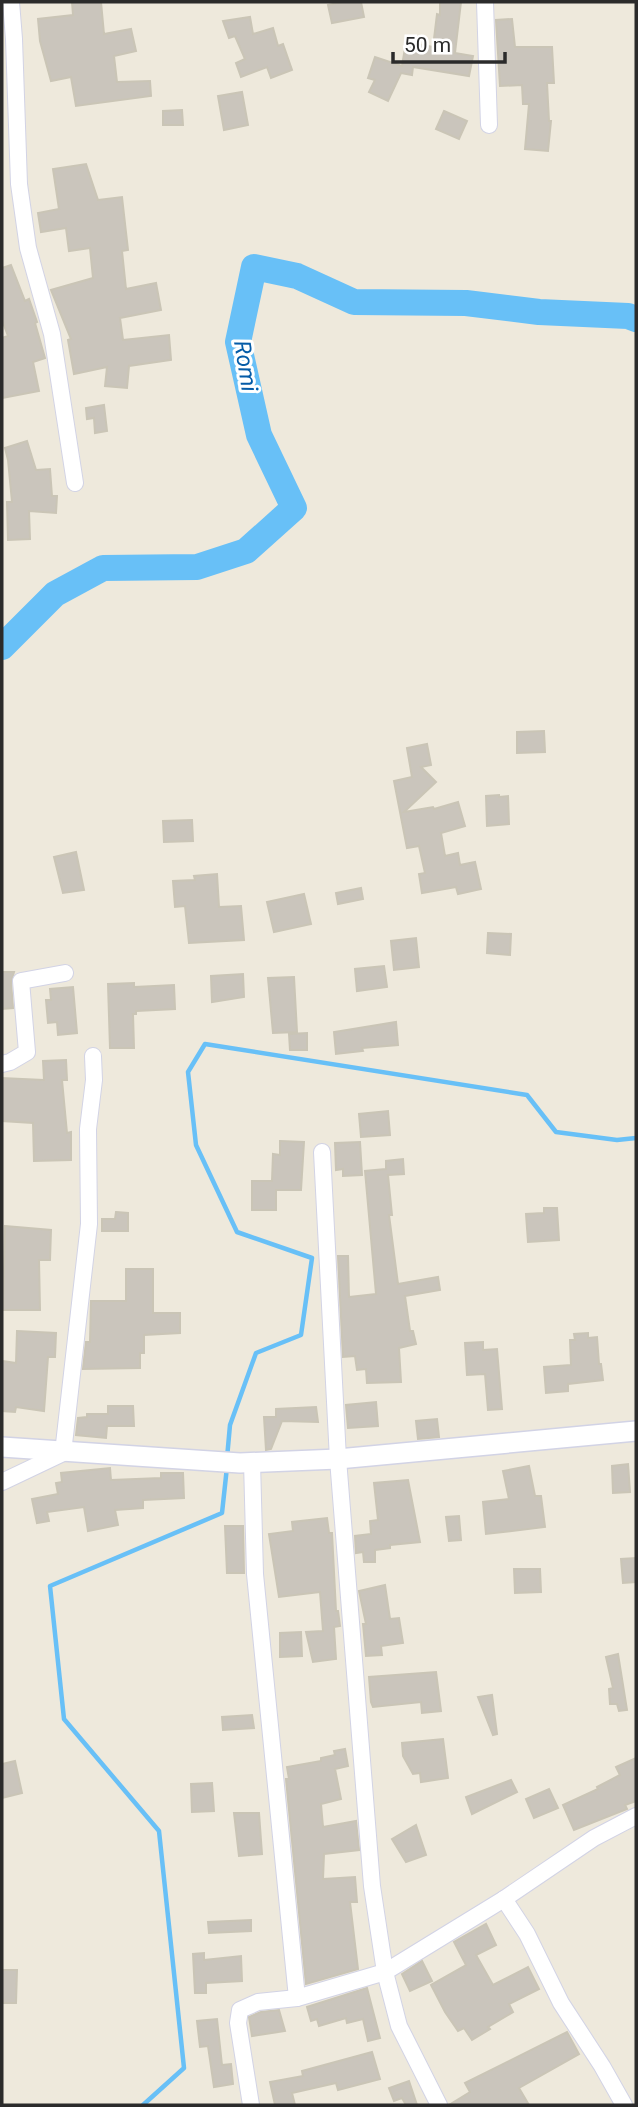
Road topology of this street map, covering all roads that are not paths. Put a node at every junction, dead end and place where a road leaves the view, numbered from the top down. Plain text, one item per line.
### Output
1 (11, 2) edge
2 (485, 2) edge
3 (489, 125) dead end
4 (75, 482) dead end
5 (65, 973) dead end
6 (93, 1056) dead end
7 (2, 1064) edge
8 (322, 1152) dead end
9 (636, 1431) edge
10 (2, 1447) edge
11 (63, 1452) junction
12 (338, 1459) junction
13 (246, 1463) junction
14 (2, 1482) edge
15 (636, 1816) edge
16 (505, 1899) junction
17 (385, 1972) junction
18 (297, 1998) junction
19 (436, 2103) edge
20 (251, 2105) edge
21 (624, 2105) edge

1 - 4 street
2 - 3 street
5 - 7 street
6 - 11 street
8 - 12 street
9 - 12 street
10 - 11 street
11 - 13 street
11 - 14 street
12 - 13 street
12 - 17 street
13 - 18 street
15 - 16 street
16 - 17 street
16 - 21 street
17 - 18 street
17 - 19 street
18 - 20 street

